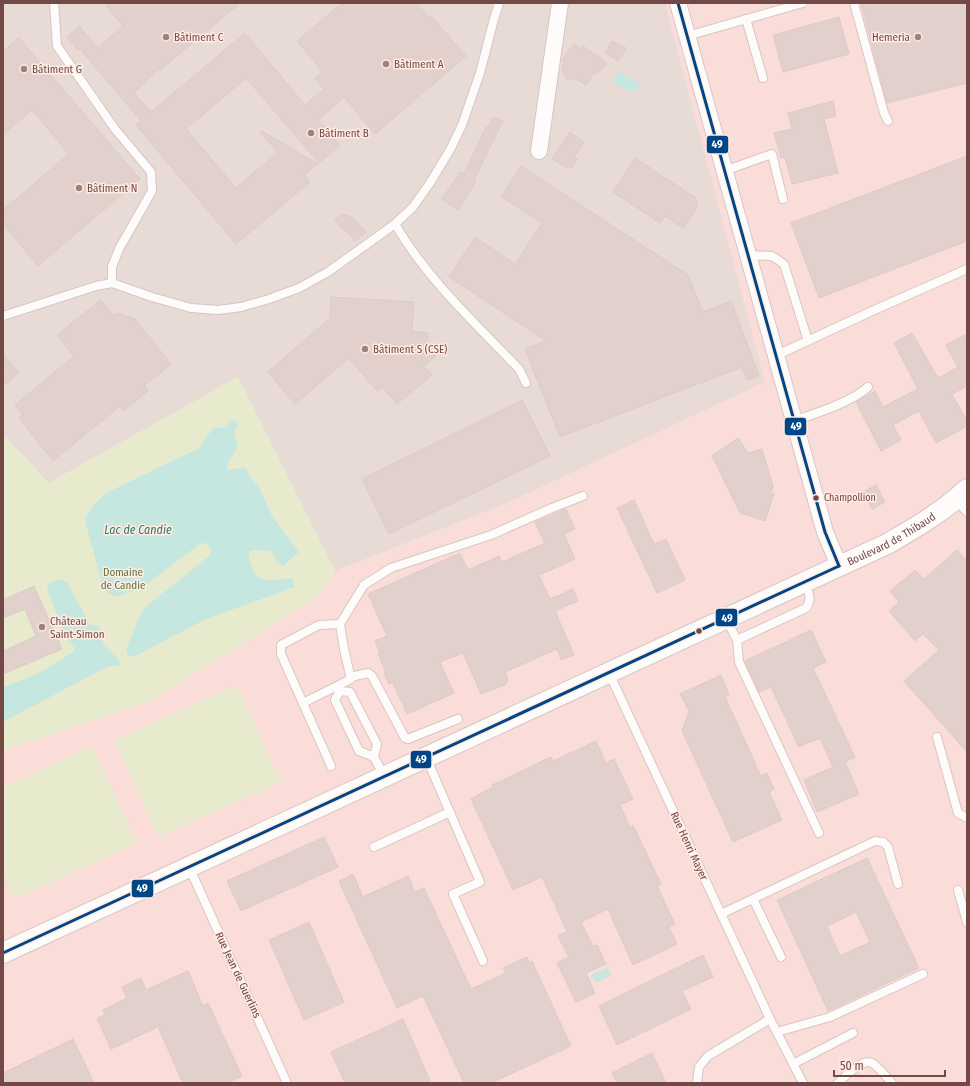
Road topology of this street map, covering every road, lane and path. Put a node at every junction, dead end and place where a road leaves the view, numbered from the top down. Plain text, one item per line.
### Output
1 (54, 3) edge
2 (499, 3) edge
3 (560, 3) edge
4 (678, 3) edge
5 (803, 3) edge
6 (854, 3) edge
7 (746, 19) junction
8 (687, 36) junction
9 (763, 78) dead end
10 (888, 122) dead end
11 (539, 151) dead end
12 (724, 171) junction
13 (783, 198) dead end
14 (395, 224) junction
15 (747, 255) junction
16 (967, 269) edge
17 (112, 283) junction
18 (3, 316) edge
19 (808, 341) junction
20 (776, 356) junction
21 (526, 383) dead end
22 (868, 387) dead end
23 (793, 421) junction
24 (582, 496) dead end
25 (963, 500) edge
26 (839, 566) junction
27 (804, 582) junction
28 (725, 618) junction
29 (340, 624) junction
30 (736, 640) junction
31 (608, 672) junction
32 (350, 677) junction
33 (339, 688) junction
34 (303, 704) junction
35 (458, 719) dead end
36 (937, 737) dead end
37 (374, 757) junction
38 (426, 757) junction
39 (330, 766) dead end
40 (384, 776) junction
41 (450, 812) junction
42 (967, 818) edge
43 (819, 833) dead end
44 (374, 847) dead end
45 (188, 867) junction
46 (898, 884) dead end
47 (958, 890) dead end
48 (753, 899) junction
49 (721, 914) junction
50 (967, 922) edge
51 (3, 953) edge
52 (781, 957) dead end
53 (483, 961) dead end
54 (923, 974) dead end
55 (770, 1019) junction
56 (777, 1032) junction
57 (853, 1033) dead end
58 (793, 1064) junction
59 (841, 1082) edge
60 (287, 1083) edge
61 (697, 1083) edge
62 (803, 1083) edge
63 (892, 1083) edge

1 - 17 lane
2 - 14 lane
3 - 11 street
4 - 8 street
5 - 7 lane
6 - 10 lane
7 - 8 lane
7 - 9 lane
8 - 12 street
12 - 13 lane
12 - 15 street
14 - 17 lane
14 - 21 lane
15 - 19 lane
15 - 20 street
16 - 19 lane
17 - 18 lane
19 - 20 lane
20 - 23 street
22 - 23 lane
23 - 26 street
24 - 29 lane
25 - 26 street, Boulevard de Thibaud
26 - 27 street, Boulevard de Thibaud
27 - 28 street, Boulevard de Thibaud
27 - 30 lane
28 - 30 lane
28 - 31 street, Boulevard de Thibaud
29 - 32 lane
29 - 34 lane
30 - 43 lane
31 - 38 street, Boulevard de Thibaud
31 - 49 lane, Rue Henri Mayer
32 - 33 lane
32 - 35 lane
33 - 34 lane
33 - 37 lane
33 - 37 lane
34 - 39 lane
36 - 42 lane
37 - 40 lane
38 - 40 street, Boulevard de Thibaud
38 - 41 lane
40 - 45 street, Boulevard de Thibaud
41 - 44 lane
41 - 53 lane
45 - 51 street, Boulevard de Thibaud
45 - 60 lane, Rue Jean de Guerlins
46 - 48 lane
47 - 50 lane
48 - 49 lane
48 - 52 lane
49 - 55 lane, Rue Henri Mayer
54 - 56 lane
55 - 56 lane, Rue Henri Mayer
55 - 61 lane
56 - 58 lane, Rue Henri Mayer
57 - 58 lane
58 - 62 lane, Rue Henri Mayer
59 - 63 lane

